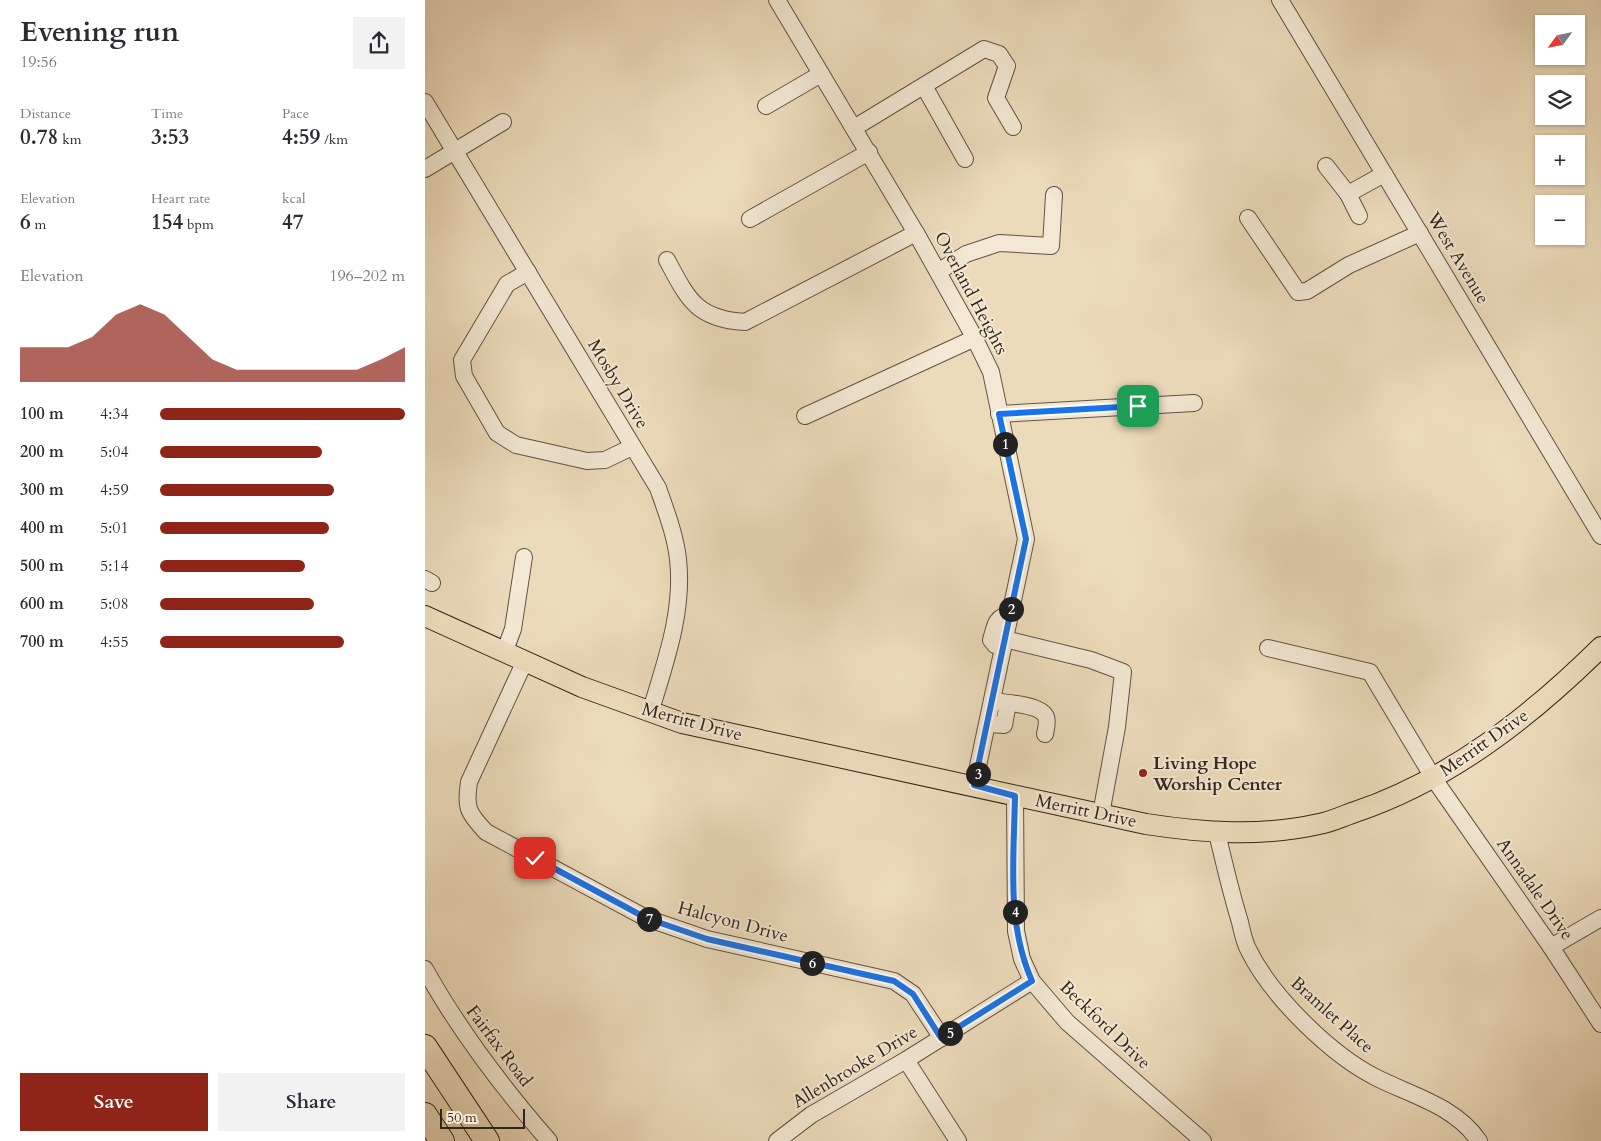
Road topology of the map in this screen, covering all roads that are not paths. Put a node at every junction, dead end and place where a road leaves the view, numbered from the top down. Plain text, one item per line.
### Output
1 (777, 0) edge
2 (1280, 0) edge
3 (821, 74) junction
4 (924, 86) junction
5 (425, 102) edge
6 (766, 106) dead end
7 (503, 122) dead end
8 (1013, 126) dead end
9 (854, 128) junction
10 (455, 151) junction
11 (869, 152) junction
12 (965, 158) dead end
13 (1326, 166) dead end
14 (425, 169) edge
15 (1384, 174) junction
16 (1348, 194) junction
17 (1054, 195) dead end
18 (1359, 216) dead end
19 (1248, 218) dead end
20 (750, 219) dead end
21 (916, 233) junction
22 (1420, 234) junction
23 (667, 260) dead end
24 (529, 272) junction
25 (938, 272) junction
26 (975, 338) junction
27 (1194, 404) dead end
28 (999, 414) junction
29 (805, 416) dead end
30 (632, 447) junction
31 (1601, 536) edge
32 (524, 557) dead end
33 (425, 616) edge
34 (1004, 643) junction
35 (1601, 647) edge
36 (1268, 648) dead end
37 (504, 653) junction
38 (524, 663) junction
39 (1000, 702) junction
40 (650, 713) junction
41 (1045, 734) dead end
42 (1434, 778) junction
43 (974, 785) junction
44 (1015, 796) junction
45 (1101, 814) junction
46 (1217, 833) junction
47 (1601, 918) edge
48 (1551, 947) junction
49 (425, 969) edge
50 (1032, 981) junction
51 (1601, 1024) edge
52 (941, 1038) junction
53 (425, 1047) edge
54 (905, 1060) junction
55 (425, 1115) edge
56 (442, 1141) edge
57 (487, 1141) edge
58 (549, 1141) edge
59 (777, 1141) edge
60 (958, 1141) edge
61 (1203, 1141) edge
62 (1479, 1141) edge

1 - 3 street, Overland Heights
2 - 15 street, West Avenue
3 - 6 street
3 - 9 street, Overland Heights
4 - 8 street
4 - 9 street
4 - 12 street
5 - 10 street, Mosby Drive
7 - 10 street
9 - 11 street, Overland Heights
10 - 14 street
10 - 24 street, Mosby Drive
11 - 20 street
11 - 21 street, Overland Heights
13 - 16 street
15 - 16 street
15 - 22 street, West Avenue
16 - 18 street
17 - 25 street
19 - 22 street
21 - 23 street
21 - 25 street, Overland Heights
22 - 31 street, West Avenue
24 - 30 street, Mosby Drive
24 - 30 street
25 - 26 street, Overland Heights
26 - 28 street, Overland Heights
26 - 29 street
27 - 28 street
28 - 34 street, Overland Heights
30 - 40 street, Mosby Drive
32 - 37 street
33 - 37 main road, Merritt Drive
34 - 39 street, Overland Heights
34 - 45 street
35 - 42 main road, Merritt Drive
36 - 42 street, Annadale Drive
37 - 38 main road, Merritt Drive
38 - 40 main road, Merritt Drive
38 - 52 street, Halcyon Drive
39 - 41 street
39 - 43 street, Overland Heights
40 - 43 main road, Merritt Drive
42 - 46 main road, Merritt Drive
42 - 48 street, Annadale Drive
43 - 44 main road, Merritt Drive
44 - 45 main road, Merritt Drive
44 - 50 street, Beckford Drive
45 - 46 main road, Merritt Drive
46 - 62 street, Bramlet Place
47 - 48 street
48 - 51 street, Annadale Drive
49 - 58 street, Fairfax Road
50 - 52 street, Allenbrooke Drive
50 - 61 street, Beckford Drive
52 - 54 street, Allenbrooke Drive
53 - 57 highway
54 - 59 street, Allenbrooke Drive
54 - 60 street
55 - 56 highway

